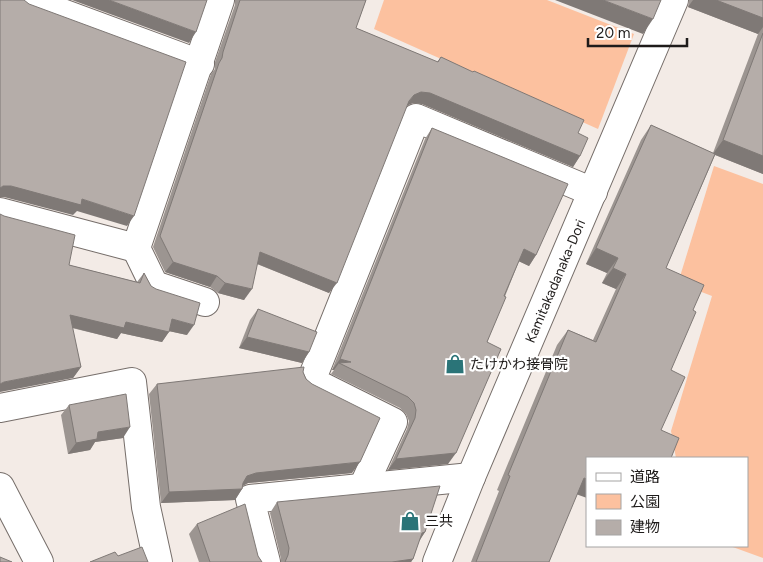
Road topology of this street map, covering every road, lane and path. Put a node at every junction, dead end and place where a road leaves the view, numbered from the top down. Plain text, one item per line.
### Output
1 (26, 0) edge
2 (220, 0) edge
3 (674, 0) edge
4 (200, 64) junction
5 (593, 192) junction
6 (0, 212) edge
7 (136, 248) junction
8 (205, 302) dead end
9 (0, 408) edge
10 (470, 477) junction
11 (0, 487) edge
12 (363, 487) junction
13 (39, 562) edge
14 (158, 562) edge
15 (266, 562) edge
16 (437, 562) edge

1 - 4 street
2 - 4 street
3 - 5 street, Kamitakadanaka-Dori
4 - 7 street
5 - 10 street, Kamitakadanaka-Dori
5 - 12 street
6 - 7 street
7 - 8 street
9 - 14 street
10 - 12 street
10 - 16 street, Kamitakadanaka-Dori
11 - 13 street
12 - 15 street

